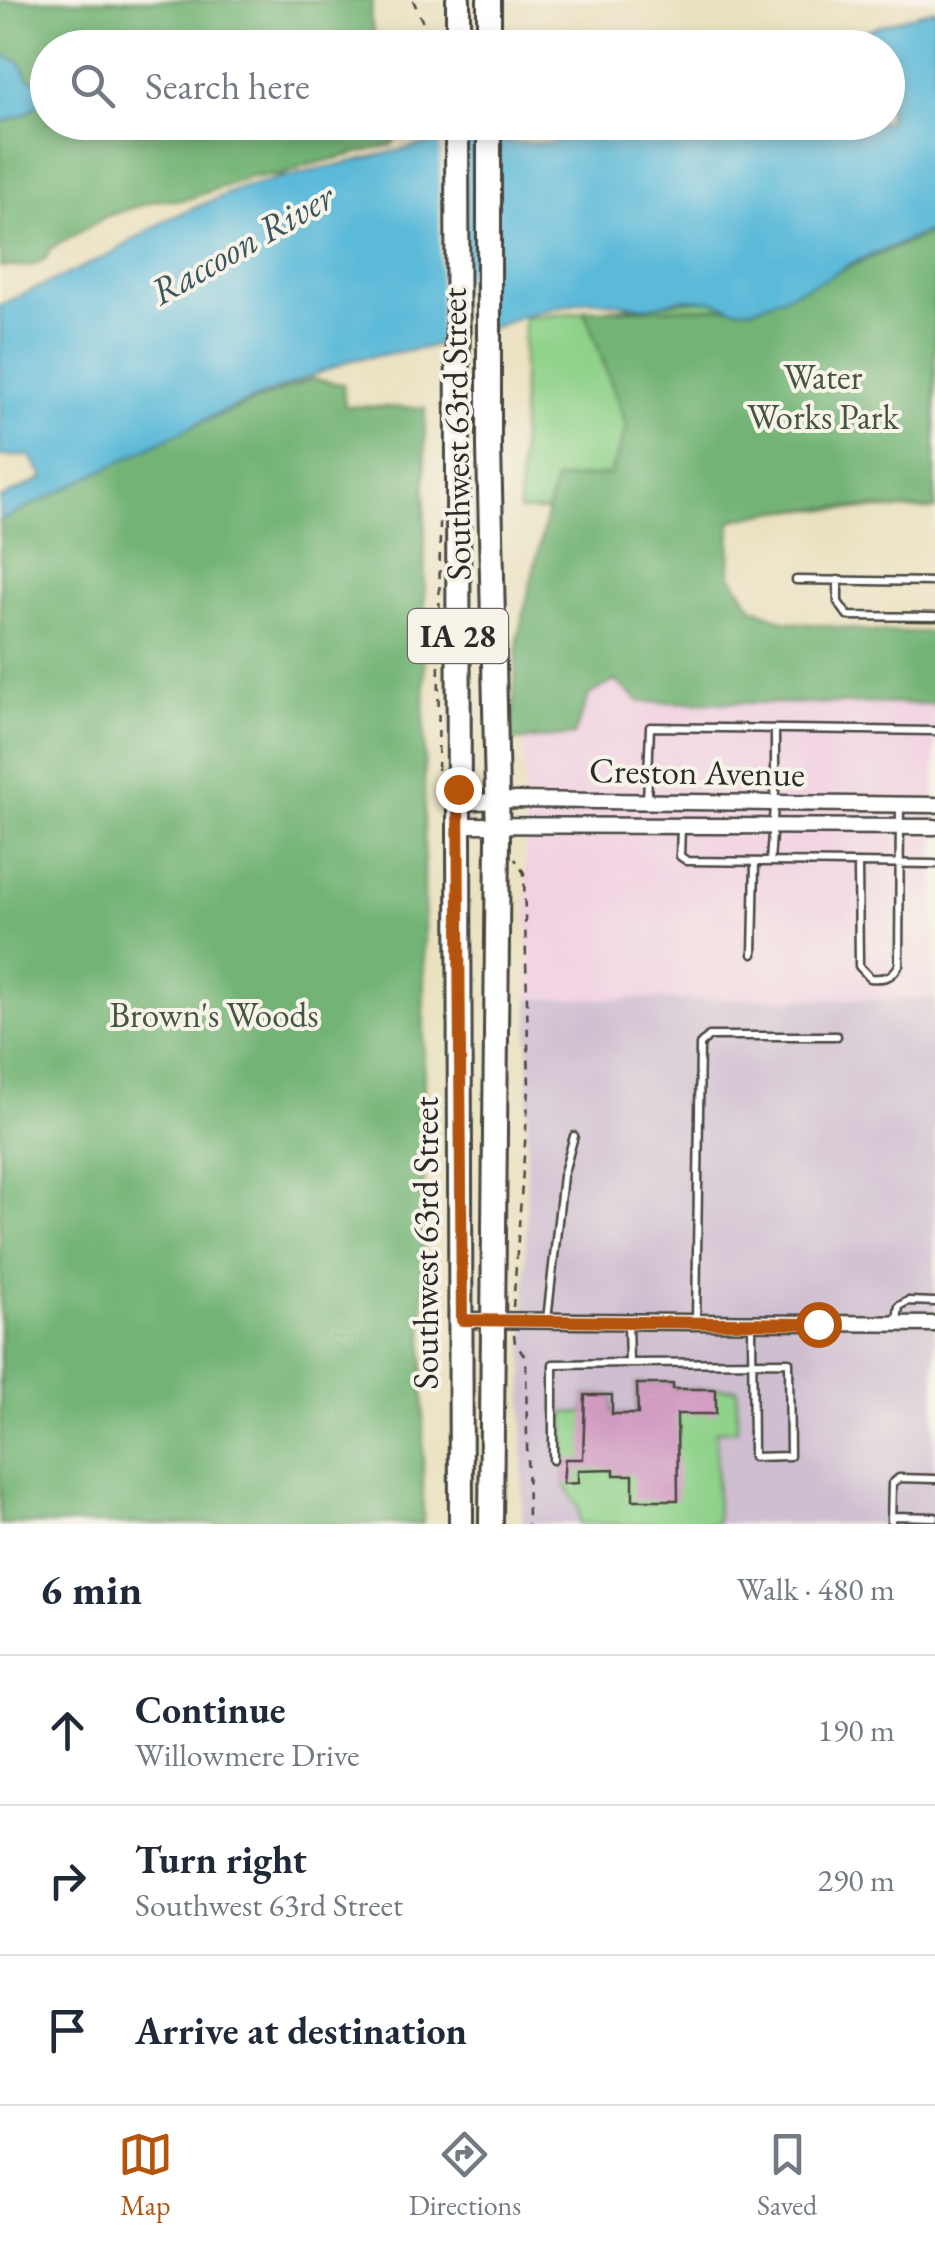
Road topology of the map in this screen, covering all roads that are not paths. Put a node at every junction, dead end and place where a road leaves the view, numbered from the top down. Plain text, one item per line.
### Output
1 (458, 0) edge
2 (489, 0) edge
3 (458, 30) edge
4 (489, 30) edge
5 (458, 140) edge
6 (489, 140) edge
7 (796, 580) dead end
8 (838, 580) junction
9 (935, 582) edge
10 (935, 617) edge
11 (775, 729) junction
12 (935, 731) edge
13 (647, 802) junction
14 (773, 803) junction
15 (455, 804) junction
16 (900, 804) junction
17 (935, 805) edge
18 (496, 812) junction
19 (680, 826) junction
20 (771, 826) junction
21 (900, 826) junction
22 (935, 827) edge
23 (755, 862) junction
24 (770, 862) junction
25 (858, 863) junction
26 (899, 864) junction
27 (935, 864) edge
28 (753, 954) dead end
29 (837, 1036) dead end
30 (574, 1136) dead end
31 (935, 1302) edge
32 (462, 1320) junction
33 (503, 1321) junction
34 (547, 1321) junction
35 (628, 1322) junction
36 (696, 1323) junction
37 (752, 1324) junction
38 (897, 1324) junction
39 (935, 1324) edge
40 (752, 1362) junction
41 (629, 1363) junction
42 (552, 1460) dead end
43 (935, 1479) edge
44 (935, 1517) edge
45 (891, 1520) edge
46 (461, 1524) edge
47 (491, 1524) edge

1 - 3 main road
2 - 4 main road
5 - 15 main road, Southwest 63rd Street / IA 28
6 - 18 main road, Southwest 63rd Street / IA 28
7 - 8 lane
8 - 9 lane
8 - 10 lane
11 - 12 lane
11 - 13 lane
11 - 14 lane
13 - 14 street, Creston Avenue
13 - 18 street, Creston Avenue
14 - 16 street, Creston Avenue
14 - 20 lane
15 - 18 street, Creston Avenue
15 - 18 street, Creston Avenue
15 - 32 main road, Southwest 63rd Street / IA 28
16 - 17 street, Creston Avenue
16 - 21 lane
18 - 19 street, Creston Avenue
18 - 33 main road, Southwest 63rd Street / IA 28
19 - 20 street, Creston Avenue
19 - 23 lane
20 - 21 street, Creston Avenue
20 - 24 lane
21 - 22 street, Creston Avenue
21 - 26 lane
23 - 24 lane
23 - 28 lane
24 - 25 lane
25 - 26 lane
25 - 26 lane
26 - 27 lane
29 - 36 lane
30 - 34 lane
31 - 38 lane
32 - 33 street
32 - 46 main road, Southwest 63rd Street / IA 28
33 - 34 street
33 - 47 main road, Southwest 63rd Street / IA 28
34 - 35 street
35 - 36 street
35 - 41 lane
36 - 37 street
37 - 38 street
37 - 40 lane
38 - 39 street
40 - 40 lane
40 - 41 lane
41 - 42 lane
43 - 45 lane
44 - 45 lane

